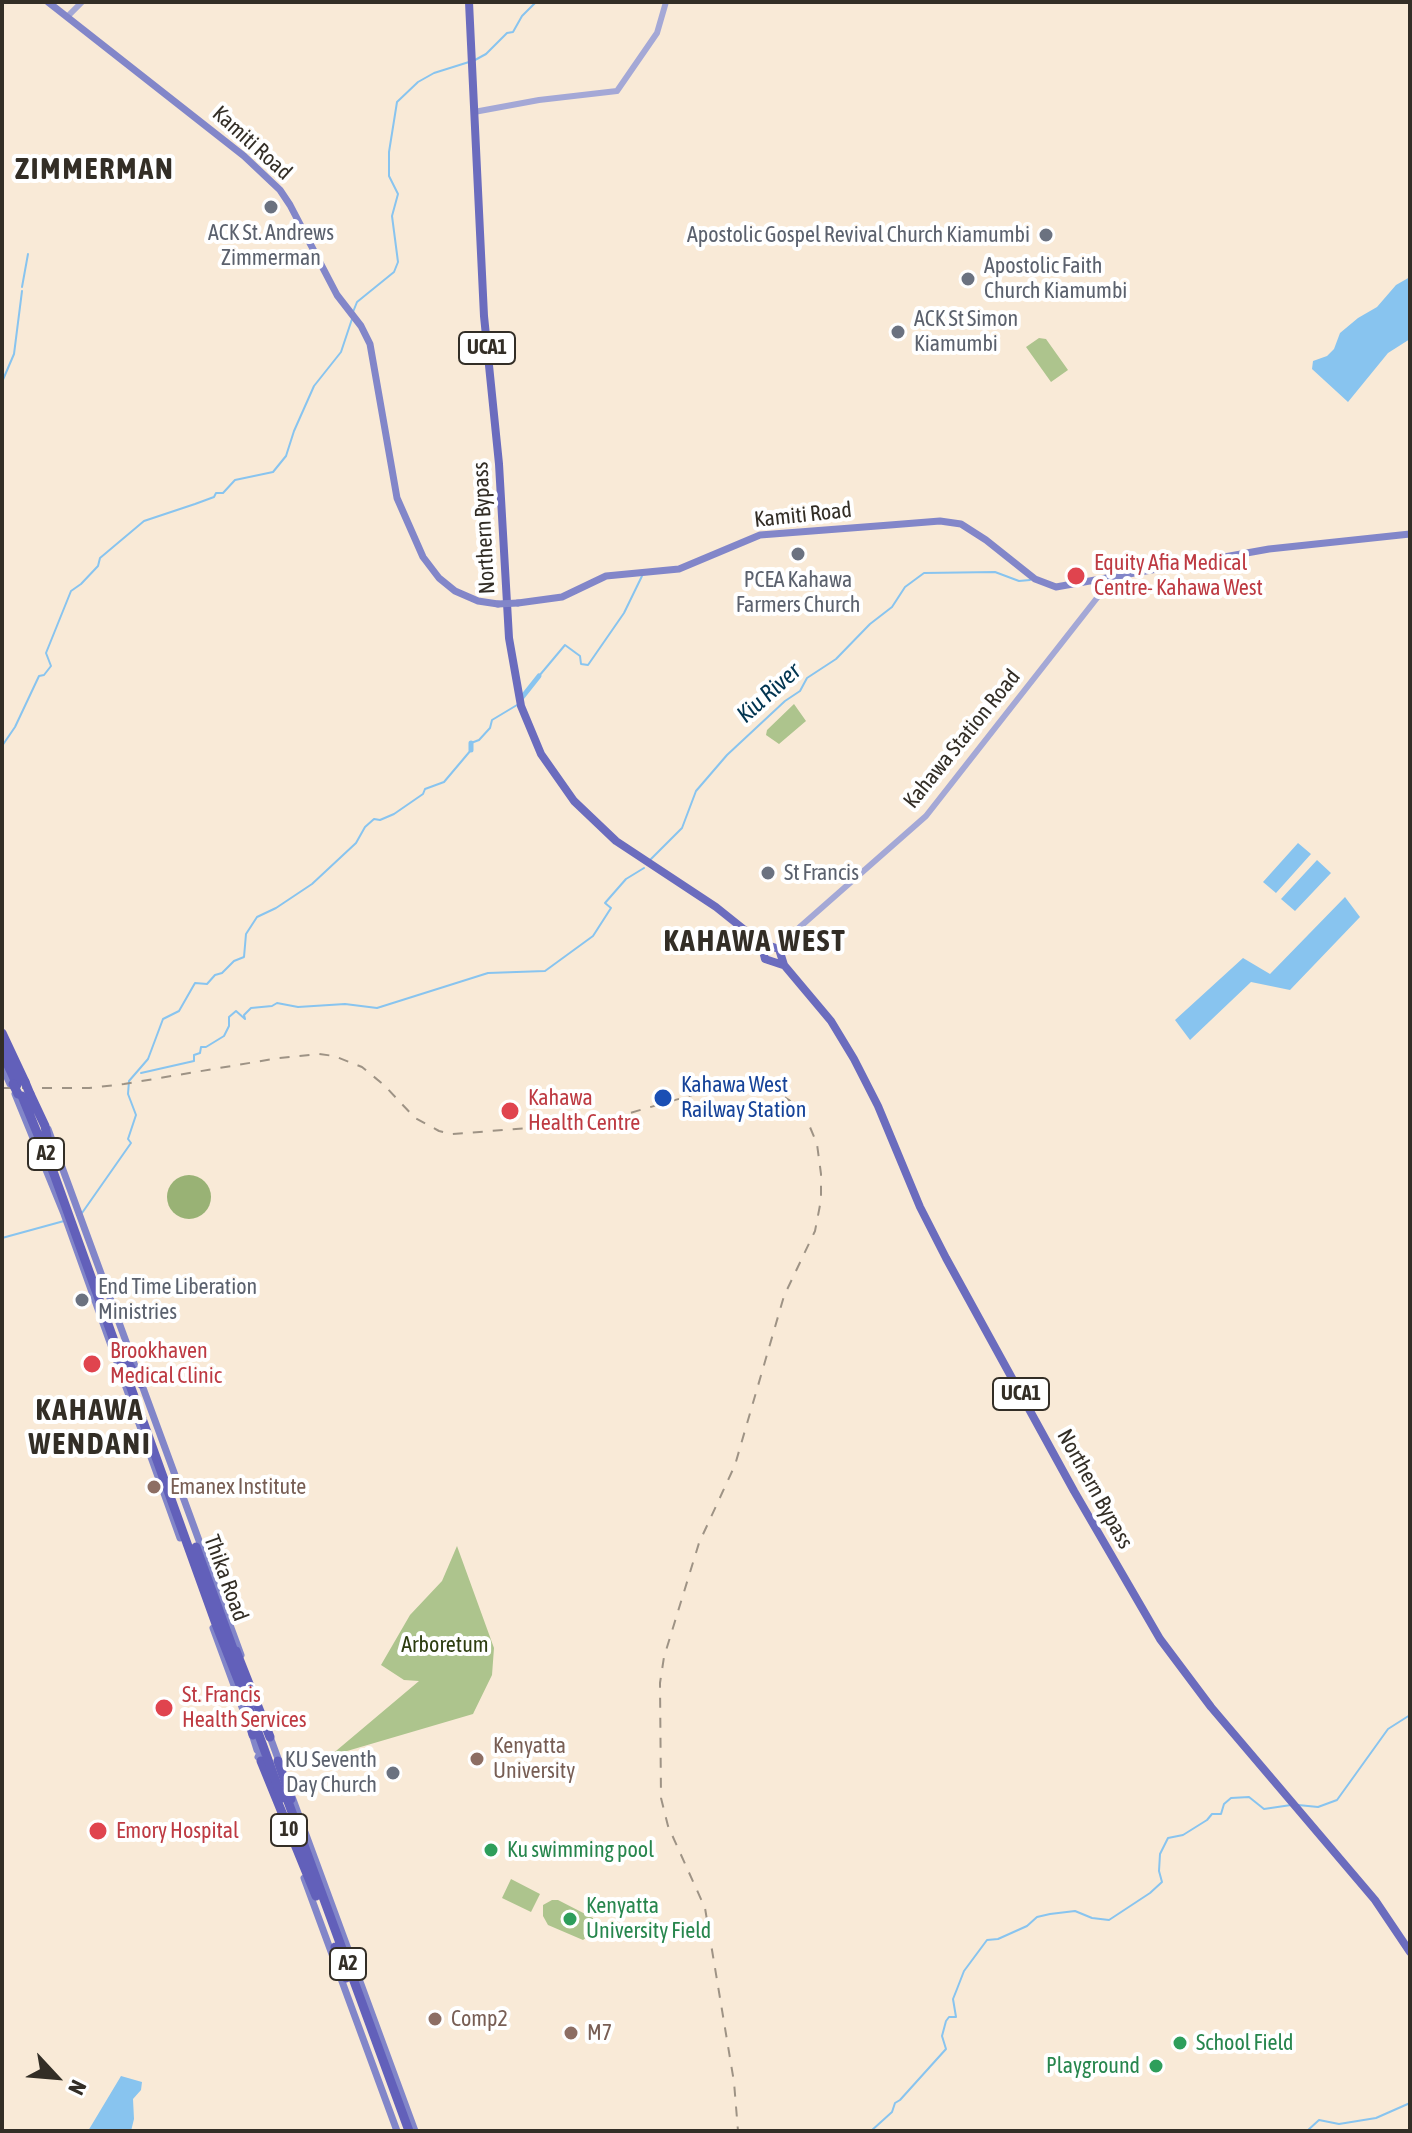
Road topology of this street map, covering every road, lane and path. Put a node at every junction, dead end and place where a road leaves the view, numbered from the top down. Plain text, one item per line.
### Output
1 (48, 2) edge
2 (82, 2) edge
3 (469, 2) edge
4 (666, 2) edge
5 (68, 16) junction
6 (474, 112) junction
7 (1410, 534) edge
8 (1115, 575) junction
9 (535, 740) junction
10 (546, 747) dead end
11 (773, 952) junction
12 (2, 1032) edge
13 (2, 1041) edge
14 (2, 1052) edge
15 (2, 1060) edge
16 (2, 1066) edge
17 (22, 1089) junction
18 (72, 1215) junction
19 (127, 1361) junction
20 (141, 1384) junction
21 (220, 1623) junction
22 (253, 1735) junction
23 (270, 1737) junction
24 (274, 1748) junction
25 (259, 1755) junction
26 (278, 1761) junction
27 (320, 1898) junction
28 (1410, 1952) edge
29 (397, 2131) edge
30 (403, 2131) edge
31 (412, 2131) edge

1 - 5 main road, Kamiti Road
2 - 5 street
3 - 6 main road, Northern Bypass / UCA1
4 - 6 street
5 - 8 main road, Kamiti Road, bridge
6 - 9 main road, Northern Bypass / UCA1
7 - 8 main road, Kamiti Road
8 - 11 street, Kahawa Station Road
9 - 10 main road
9 - 11 main road, Northern Bypass / UCA1
11 - 28 main road, Northern Bypass / UCA1
12 - 17 highway
13 - 17 highway, Thika Road / A2
14 - 17 highway, Thika Road / A2
15 - 17 highway
16 - 17 main road, Thika Road
17 - 18 main road, Thika Road
17 - 18 main road, Thika Road
17 - 18 highway, Thika Road / A2
18 - 19 highway, Thika Road / A2
18 - 20 main road, Thika Road
18 - 21 highway, Thika Road / A2
18 - 22 main road, Thika Road
19 - 20 highway
19 - 21 highway, Thika Road / A2
20 - 23 main road, Thika Road
21 - 22 highway
21 - 23 highway
21 - 27 highway, Thika Road / A2, bridge
22 - 25 main road, Thika Road
23 - 24 main road, Thika Road
24 - 25 main road
24 - 26 main road, Thika Road
25 - 27 highway, 10
25 - 29 main road, Thika Road
26 - 27 highway
26 - 31 main road, Thika Road
27 - 30 highway, Thika Road / A2
27 - 31 highway, Thika Road / A2

